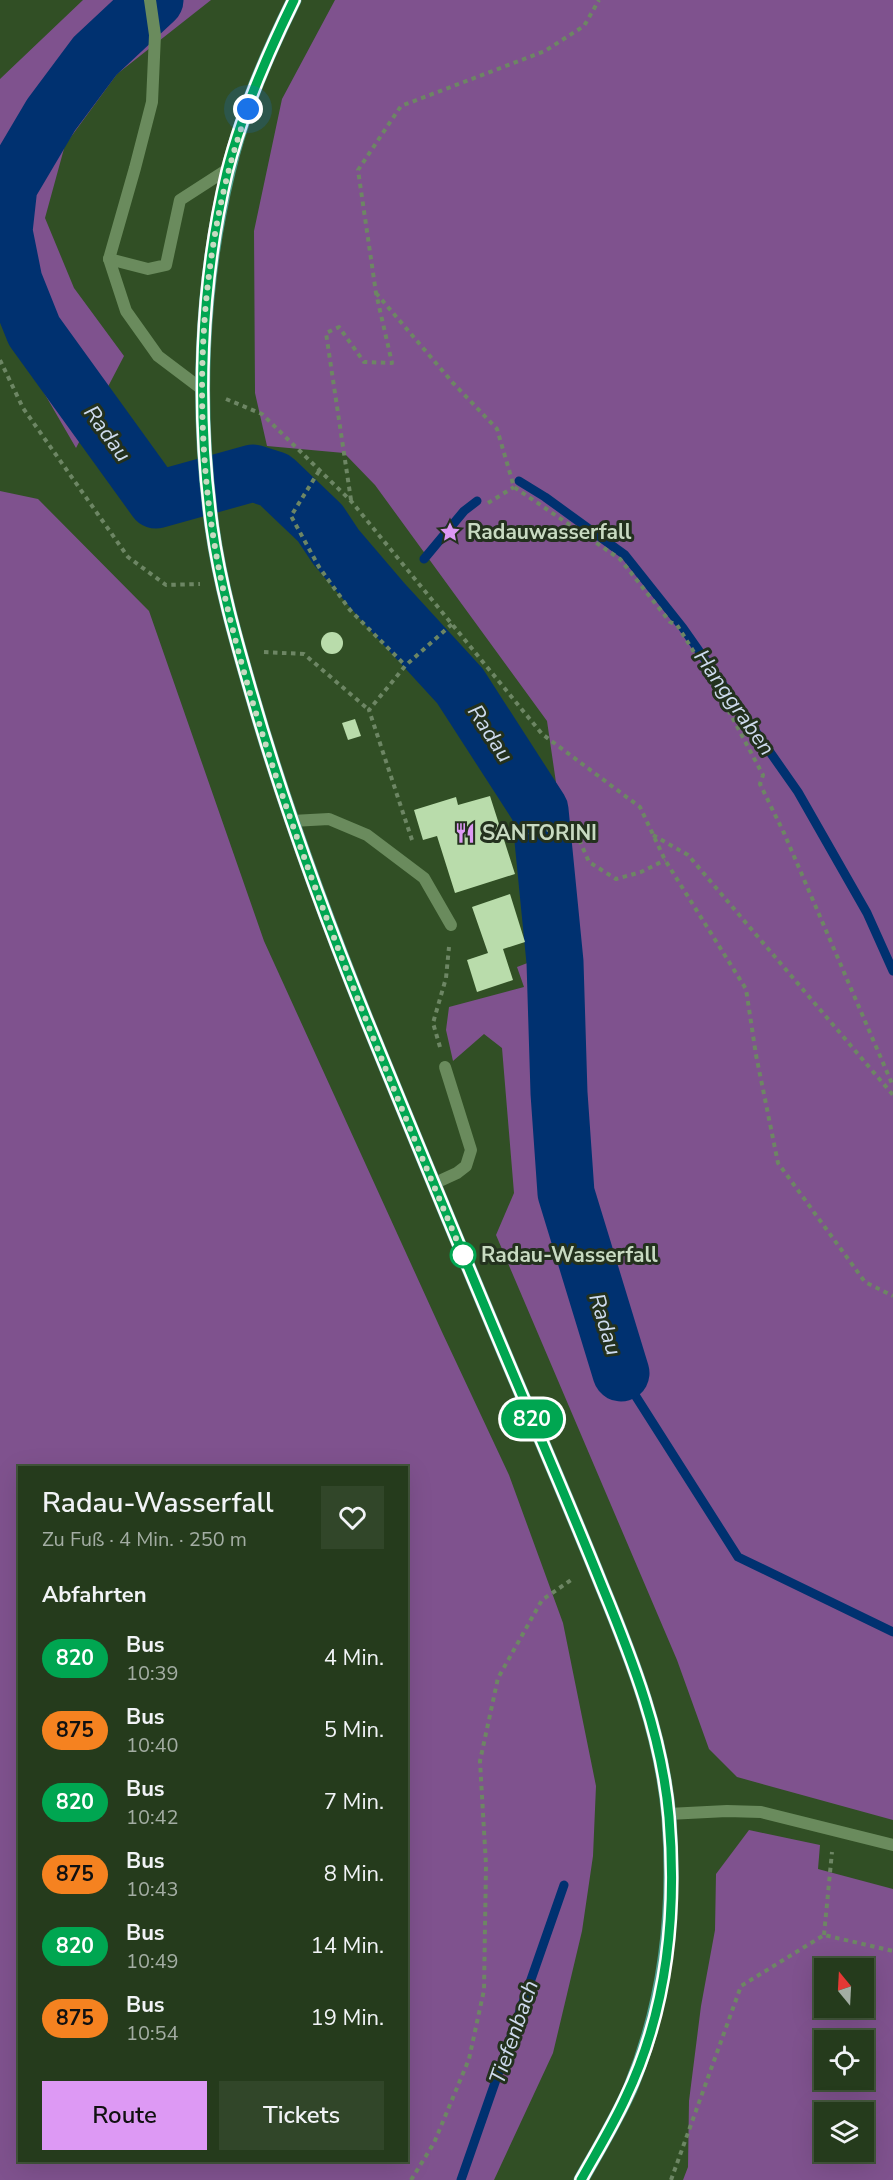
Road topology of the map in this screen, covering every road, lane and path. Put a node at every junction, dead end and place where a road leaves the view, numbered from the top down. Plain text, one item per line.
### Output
1 (150, 0) edge
2 (294, 0) edge
3 (599, 0) edge
4 (228, 169) junction
5 (109, 259) junction
6 (376, 293) junction
7 (0, 360) edge
8 (203, 390) junction
9 (319, 471) junction
10 (514, 487) junction
11 (351, 501) junction
12 (488, 503) dead end
13 (222, 584) junction
14 (452, 624) junction
15 (239, 651) junction
16 (405, 665) junction
17 (369, 710) junction
18 (292, 821) junction
19 (529, 835) dead end
20 (653, 835) junction
21 (665, 860) junction
22 (424, 878) junction
23 (451, 925) joint
24 (445, 1067) joint
25 (893, 1086) edge
26 (893, 1095) edge
27 (433, 1184) junction
28 (893, 1296) edge
29 (594, 1565) junction
30 (669, 1814) junction
31 (834, 1830) junction
32 (893, 1845) edge
33 (824, 1935) junction
34 (893, 1951) edge
35 (411, 2180) edge
36 (580, 2180) edge
37 (671, 2180) edge

1 - 5 street
2 - 4 main road
3 - 6 path
4 - 5 street
4 - 8 main road
5 - 8 street
6 - 10 path
6 - 11 path
7 - 13 path
8 - 9 path
8 - 13 main road
9 - 11 path
9 - 16 path
10 - 12 path
10 - 25 path
11 - 14 path
13 - 15 main road
14 - 16 path
14 - 20 path
15 - 17 path
15 - 18 main road
16 - 17 path
17 - 22 path
18 - 22 street
18 - 27 main road
19 - 21 path
20 - 21 path
20 - 26 path
21 - 28 path
22 - 23 street
23 - 24 path
24 - 27 street
27 - 29 main road
29 - 30 main road
29 - 35 path
30 - 31 street
30 - 36 main road
31 - 32 street
31 - 33 path
33 - 34 path
33 - 37 path

